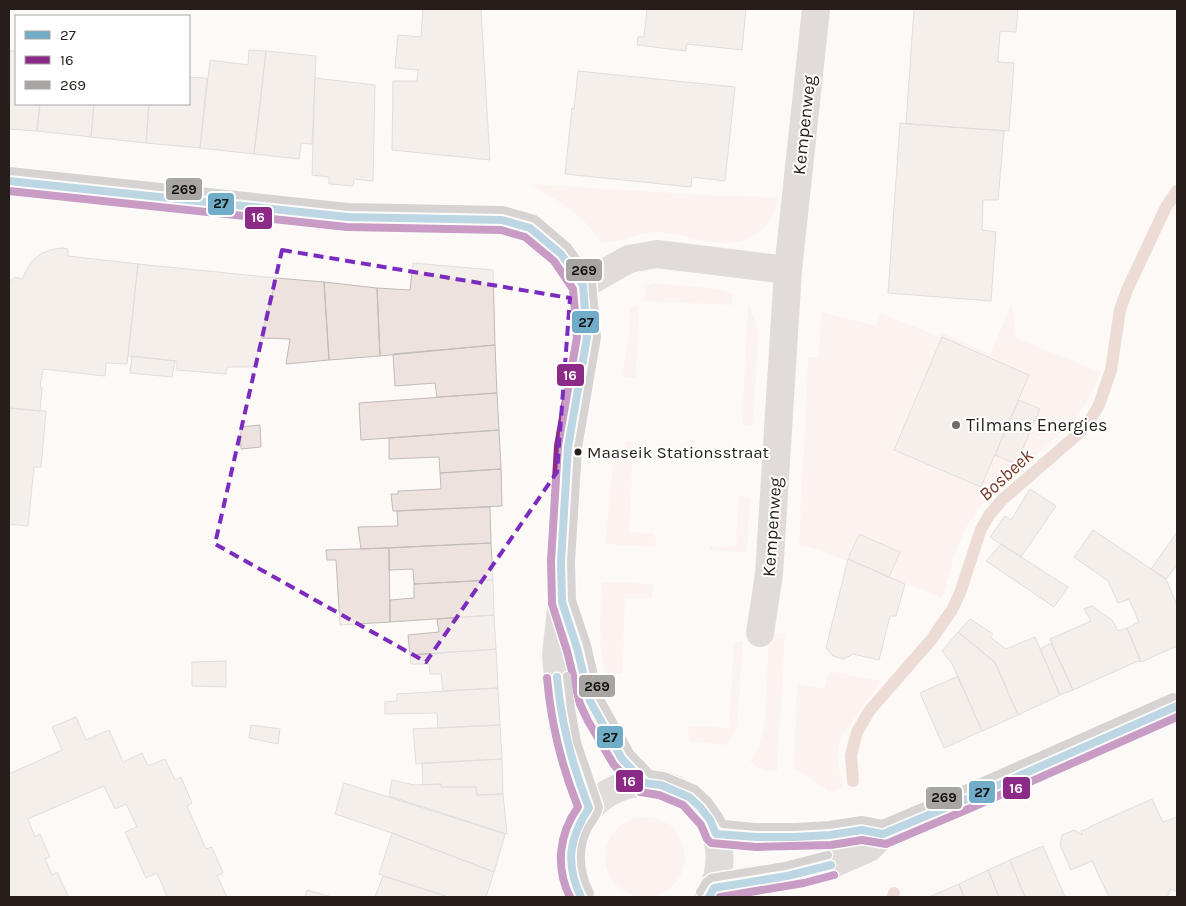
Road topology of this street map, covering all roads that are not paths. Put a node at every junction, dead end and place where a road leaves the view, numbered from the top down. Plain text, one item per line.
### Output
1 (816, 9) edge
2 (9, 181) edge
3 (788, 270) junction
4 (583, 285) junction
5 (562, 602) junction
6 (760, 633) dead end
7 (1177, 706) edge
8 (645, 783) junction
9 (590, 808) junction
10 (716, 834) junction
11 (883, 834) junction
12 (711, 893) edge
13 (579, 897) edge

1 - 3 street, Kempenweg
2 - 4 main road
3 - 4 street
3 - 6 street, Kempenweg
4 - 5 main road
5 - 8 main road
5 - 9 main road
7 - 11 main road
8 - 9 main road
8 - 10 main road
9 - 13 main road
10 - 11 main road
10 - 12 main road
11 - 12 main road

